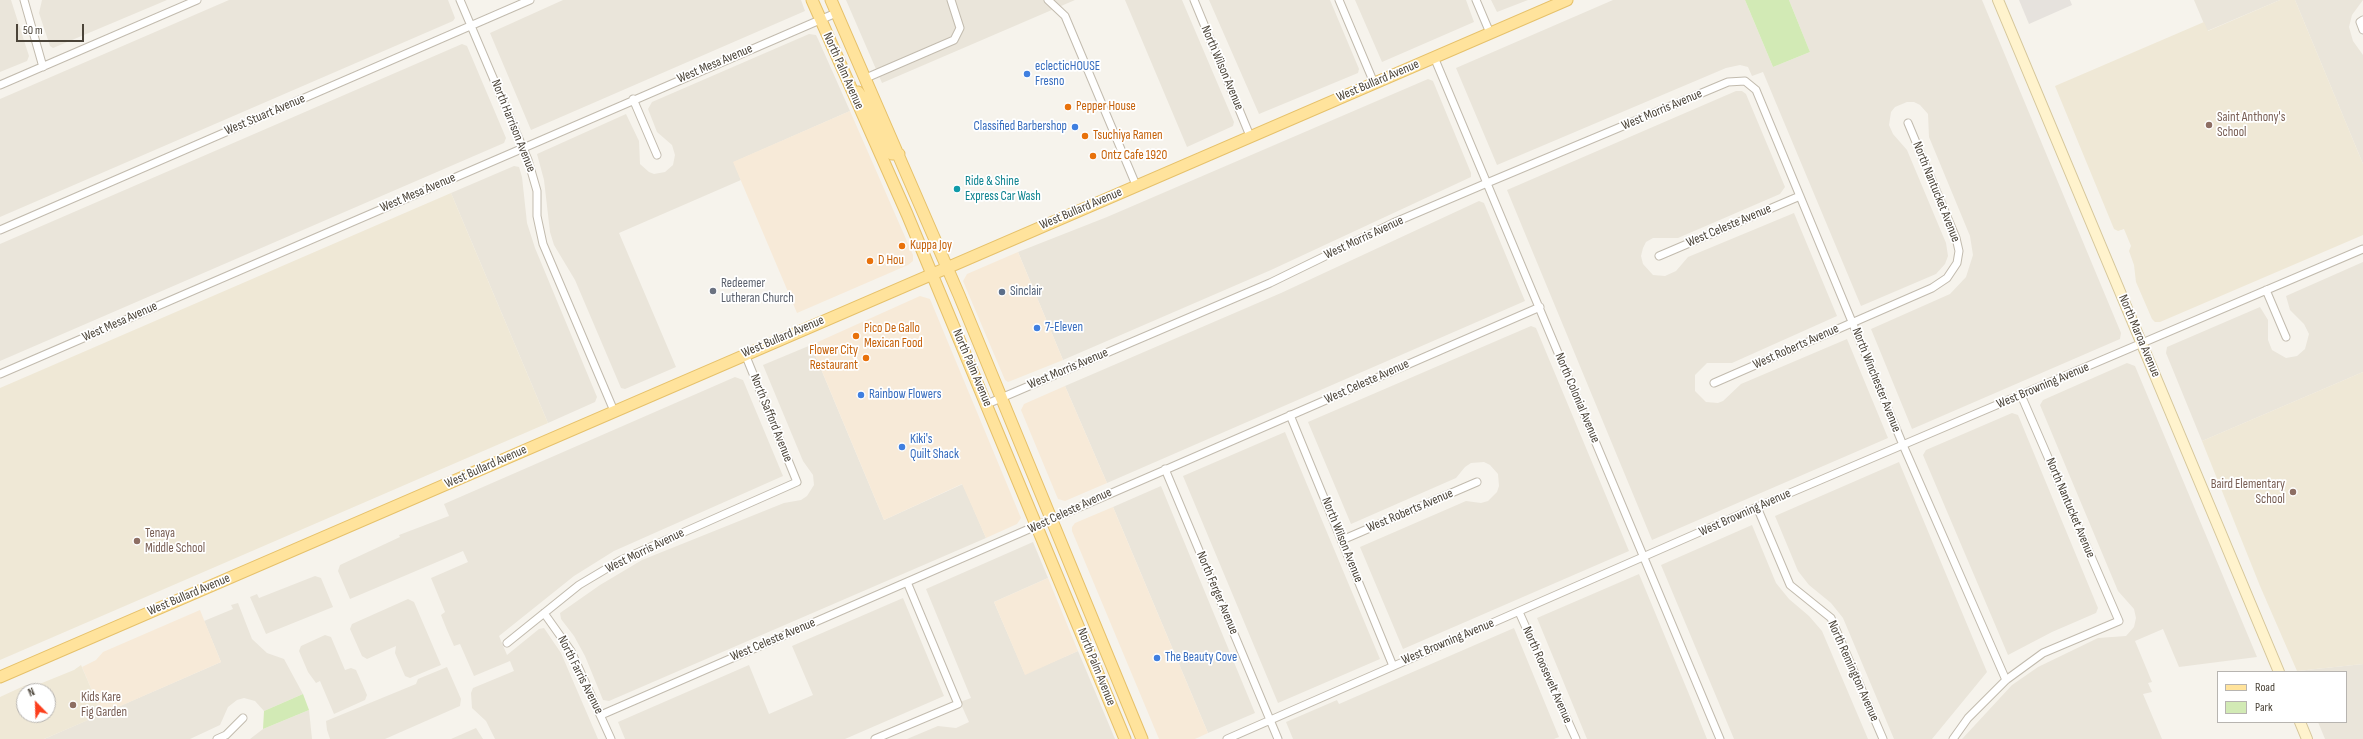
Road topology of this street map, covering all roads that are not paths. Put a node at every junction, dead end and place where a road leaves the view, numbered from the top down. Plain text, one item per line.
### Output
1 (24, 0) edge
2 (197, 0) edge
3 (460, 0) edge
4 (530, 0) edge
5 (812, 0) edge
6 (830, 0) edge
7 (951, 0) edge
8 (1048, 0) edge
9 (1194, 0) edge
10 (1339, 0) edge
11 (1476, 0) edge
12 (1567, 0) edge
13 (1998, 0) edge
14 (836, 13) junction
15 (820, 20) junction
16 (2361, 21) edge
17 (471, 26) junction
18 (2363, 30) edge
19 (1490, 33) junction
20 (1434, 57) junction
21 (43, 67) junction
22 (845, 76) junction
23 (866, 78) junction
24 (1745, 81) joint
25 (1374, 83) junction
26 (0, 85) edge
27 (633, 99) junction
28 (1908, 123) dead end
29 (1250, 136) junction
30 (523, 147) junction
31 (899, 154) junction
32 (657, 155) dead end
33 (1487, 184) junction
34 (1136, 185) junction
35 (1800, 196) junction
36 (0, 230) edge
37 (2363, 249) edge
38 (1659, 256) dead end
39 (1957, 263) joint
40 (947, 266) junction
41 (932, 273) junction
42 (2266, 290) junction
43 (1540, 307) junction
44 (1852, 322) junction
45 (2286, 337) dead end
46 (2142, 344) junction
47 (745, 354) junction
48 (0, 374) edge
49 (1714, 383) dead end
50 (2021, 395) junction
51 (1001, 398) junction
52 (986, 404) junction
53 (614, 411) junction
54 (1290, 415) junction
55 (1903, 445) junction
56 (1165, 469) junction
57 (797, 482) joint
58 (1478, 482) dead end
59 (1757, 508) junction
60 (1051, 518) junction
61 (1036, 526) junction
62 (1342, 540) junction
63 (1644, 558) junction
64 (907, 582) junction
65 (1519, 612) junction
66 (544, 613) junction
67 (507, 643) dead end
68 (1393, 666) junction
69 (2279, 671) edge
70 (0, 677) edge
71 (2006, 680) junction
72 (601, 715) junction
73 (243, 718) dead end
74 (1270, 720) junction
75 (2300, 723) edge
76 (217, 739) edge
77 (611, 739) edge
78 (875, 739) edge
79 (1125, 739) edge
80 (1142, 739) edge
81 (1227, 739) edge
82 (1278, 739) edge
83 (1576, 739) edge
84 (1720, 739) edge
85 (1883, 739) edge
86 (1953, 739) edge
87 (2307, 739) edge

1 - 21 street
2 - 21 street
3 - 17 street, North Harrison Avenue
4 - 17 street, West Stuart Avenue
5 - 15 main road, North Palm Avenue
6 - 14 main road, North Palm Avenue
7 - 23 street
8 - 34 street
9 - 29 street, North Wilson Avenue
10 - 25 street
11 - 19 street
12 - 19 main road, West Bullard Avenue
13 - 46 main road, North Maroa Avenue
14 - 15 street, West Mesa Avenue
14 - 23 main road, North Palm Avenue
15 - 22 main road, North Palm Avenue
15 - 27 street, West Mesa Avenue
16 - 18 street
17 - 30 street, North Harrison Avenue
17 - 36 street, West Stuart Avenue
19 - 20 main road, West Bullard Avenue
20 - 25 main road, West Bullard Avenue
20 - 33 street, North Colonial Avenue
21 - 26 street
22 - 31 main road
22 - 41 main road, North Palm Avenue
23 - 31 main road, North Palm Avenue
24 - 33 street, West Morris Avenue
24 - 35 street, North Winchester Avenue
25 - 29 main road, West Bullard Avenue
27 - 30 street, West Mesa Avenue
27 - 32 street
28 - 39 street, North Nantucket Avenue
29 - 34 main road, West Bullard Avenue
30 - 48 street, West Mesa Avenue
30 - 53 street, North Harrison Avenue
31 - 40 main road, North Palm Avenue
33 - 43 street, North Colonial Avenue
33 - 51 street, West Morris Avenue
34 - 40 main road, West Bullard Avenue
35 - 38 street, West Celeste Avenue
35 - 44 street, North Winchester Avenue
37 - 42 street, West Browning Avenue
39 - 44 street, West Roberts Avenue
40 - 41 main road, West Bullard Avenue
40 - 51 main road, North Palm Avenue
41 - 47 main road, West Bullard Avenue
41 - 52 main road, North Palm Avenue
42 - 45 street
42 - 46 street, West Browning Avenue
43 - 54 street, West Celeste Avenue
43 - 63 street, North Colonial Avenue
44 - 49 street, West Roberts Avenue
44 - 55 street, North Winchester Avenue
46 - 50 street, West Browning Avenue
46 - 69 main road, North Maroa Avenue
47 - 53 main road, West Bullard Avenue
47 - 57 street, North Safford Avenue
50 - 55 street, West Browning Avenue
50 - 71 street, North Nantucket Avenue
51 - 52 street, West Morris Avenue
51 - 60 main road, North Palm Avenue
52 - 61 main road, North Palm Avenue
53 - 70 main road, West Bullard Avenue
54 - 56 street, West Celeste Avenue
54 - 62 street, North Wilson Avenue
55 - 59 street, West Browning Avenue
55 - 71 street, North Winchester Avenue
56 - 60 street, West Celeste Avenue
56 - 74 street, North Ferger Avenue
57 - 66 street, West Morris Avenue
58 - 62 street, West Roberts Avenue
59 - 63 street, West Browning Avenue
59 - 85 street, North Remington Avenue
60 - 61 street, West Celeste Avenue
60 - 80 main road, North Palm Avenue
61 - 64 street, West Celeste Avenue
61 - 79 main road, North Palm Avenue
62 - 68 street, North Wilson Avenue
63 - 65 street, West Browning Avenue
63 - 84 street, North Colonial Avenue
64 - 72 street, West Celeste Avenue
64 - 78 street
65 - 68 street, West Browning Avenue
65 - 83 street, North Roosevelt Avenue
66 - 67 street, West Morris Avenue
66 - 72 street, North Farris Avenue
68 - 74 street, West Browning Avenue
71 - 86 street
72 - 77 street, North Farris Avenue
73 - 76 street
74 - 81 street, West Browning Avenue
74 - 82 street, North Ferger Avenue
75 - 87 main road

